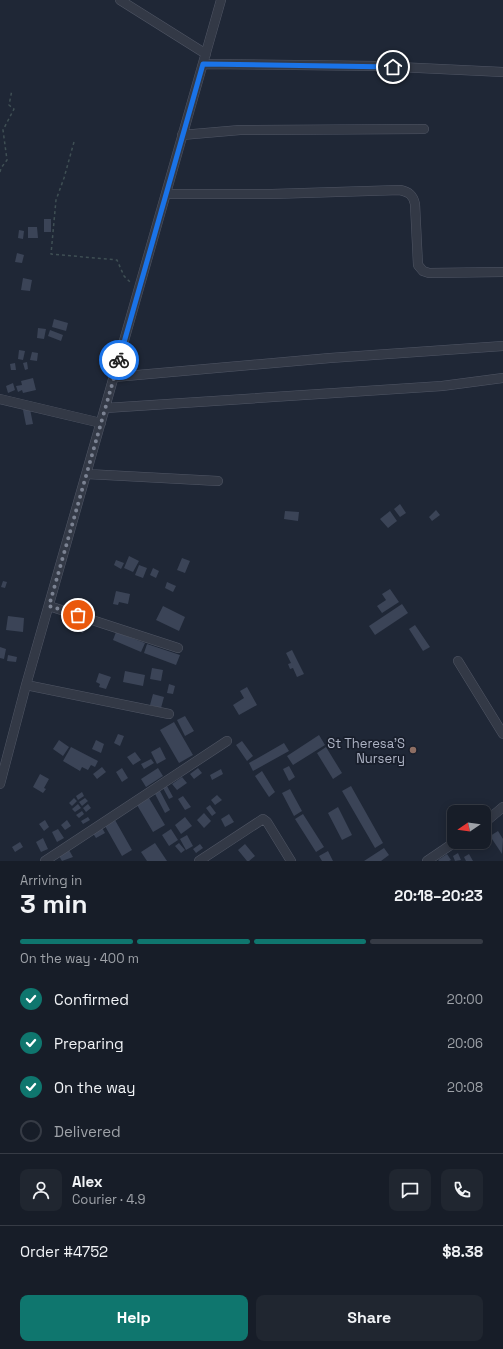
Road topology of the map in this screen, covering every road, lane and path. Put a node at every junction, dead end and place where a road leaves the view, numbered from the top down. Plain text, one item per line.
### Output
1 (120, 0) edge
2 (221, 0) edge
3 (206, 54) junction
4 (203, 64) junction
5 (503, 72) edge
6 (12, 90) dead end
7 (424, 129) dead end
8 (182, 135) junction
9 (74, 142) dead end
10 (0, 172) edge
11 (167, 194) junction
12 (503, 272) edge
13 (139, 292) junction
14 (503, 346) edge
15 (115, 377) junction
16 (503, 378) edge
17 (0, 399) edge
18 (106, 408) junction
19 (101, 423) junction
20 (87, 474) junction
21 (218, 481) dead end
22 (49, 606) junction
23 (178, 648) dead end
24 (458, 661) dead end
25 (26, 685) junction
26 (169, 714) dead end
27 (503, 734) edge
28 (227, 741) dead end
29 (0, 784) edge
30 (503, 807) edge
31 (491, 817) edge
32 (447, 847) edge
33 (44, 861) edge
34 (199, 861) edge
35 (291, 861) edge
36 (427, 861) edge

1 - 3 street
2 - 3 street
3 - 4 street
4 - 5 street
4 - 8 street
6 - 10 path
7 - 8 street
8 - 11 street
9 - 13 path
11 - 12 street
11 - 13 street
13 - 15 street
14 - 15 street
15 - 18 street
16 - 18 street
17 - 19 street
18 - 19 street
19 - 20 street
20 - 21 street
20 - 22 street
22 - 23 street
22 - 25 street
24 - 27 street
25 - 26 street
25 - 29 street
28 - 33 street
30 - 31 street
32 - 36 street
34 - 35 street

